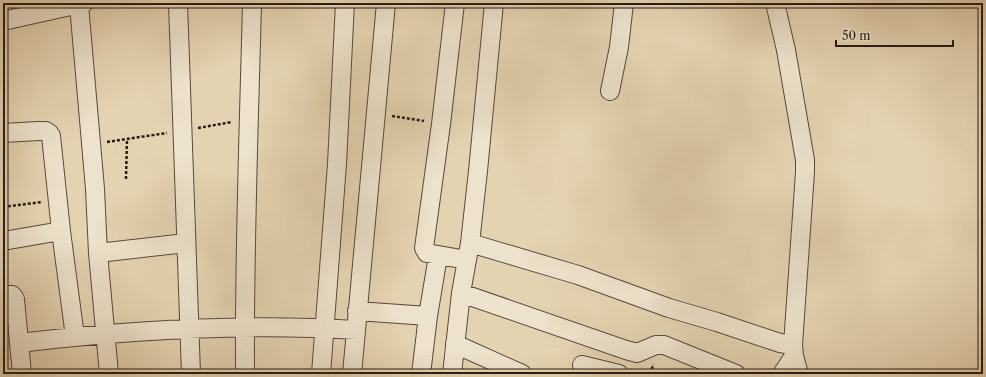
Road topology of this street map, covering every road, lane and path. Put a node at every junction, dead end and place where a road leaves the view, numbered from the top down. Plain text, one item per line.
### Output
1 (178, 3) edge
2 (252, 3) edge
3 (345, 3) edge
4 (386, 3) edge
5 (455, 3) edge
6 (494, 3) edge
7 (624, 3) edge
8 (775, 3) edge
9 (81, 4) edge
10 (3, 21) edge
11 (610, 91) dead end
12 (249, 119) junction
13 (183, 130) junction
14 (3, 133) edge
15 (126, 179) dead end
16 (58, 200) junction
17 (3, 207) edge
18 (61, 231) junction
19 (3, 241) edge
20 (186, 243) junction
21 (469, 251) junction
22 (98, 253) junction
23 (438, 256) junction
24 (461, 293) junction
25 (3, 295) edge
26 (357, 311) junction
27 (428, 316) junction
28 (245, 328) junction
29 (324, 328) junction
30 (189, 329) junction
31 (355, 330) junction
32 (13, 333) edge
33 (106, 334) junction
34 (75, 337) junction
35 (455, 344) junction
36 (794, 350) junction
37 (582, 365) dead end
38 (503, 370) edge
39 (22, 374) edge
40 (109, 374) edge
41 (191, 374) edge
42 (245, 374) edge
43 (321, 374) edge
44 (352, 374) edge
45 (420, 374) edge
46 (452, 374) edge
47 (522, 374) edge
48 (619, 374) edge
49 (736, 374) edge
50 (782, 374) edge
51 (799, 374) edge

1 - 13 street
2 - 12 street
3 - 29 street
4 - 26 street
5 - 23 street
6 - 21 street
7 - 11 street
8 - 36 street
9 - 10 street
9 - 22 street
12 - 13 path
12 - 28 street
13 - 15 path
13 - 20 street
14 - 16 street
16 - 17 path
16 - 18 street
18 - 19 street
18 - 34 street
20 - 22 street
20 - 30 street
21 - 23 street
21 - 24 street
21 - 36 street
22 - 33 street
23 - 27 street
24 - 35 street
24 - 49 street
25 - 32 street
26 - 27 street
26 - 31 street
27 - 45 street
28 - 29 street
28 - 30 street
28 - 42 street
29 - 31 street
29 - 43 street
30 - 33 street
30 - 41 street
31 - 44 street
32 - 34 street
32 - 39 street
33 - 34 street
33 - 40 street
35 - 38 street
35 - 46 street
36 - 50 street
36 - 51 street
37 - 48 street
38 - 47 street

